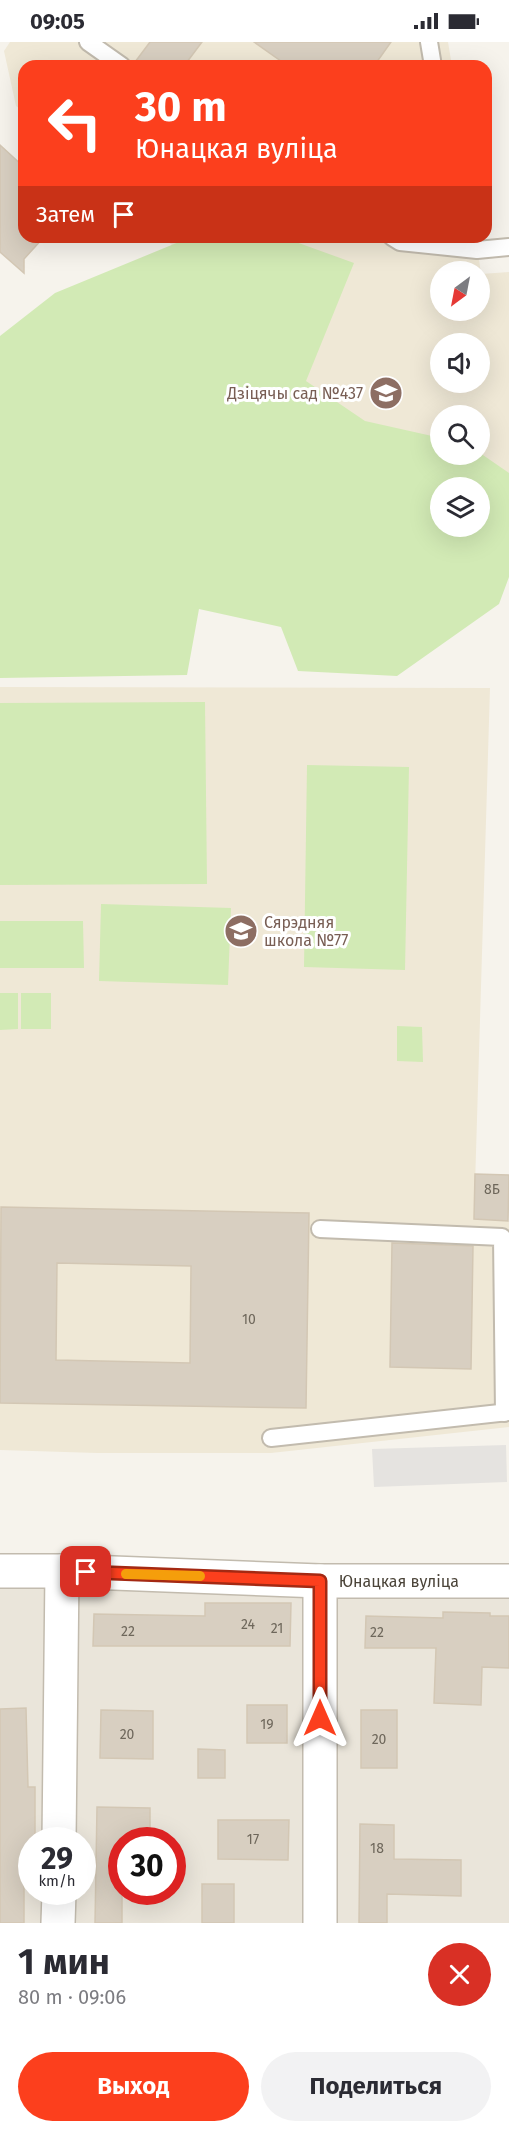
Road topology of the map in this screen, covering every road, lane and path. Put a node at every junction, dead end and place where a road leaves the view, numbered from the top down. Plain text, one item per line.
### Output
1 (88, 42) edge
2 (429, 42) edge
3 (114, 60) edge
4 (432, 60) edge
5 (427, 243) edge
6 (509, 247) edge
7 (320, 1229) dead end
8 (507, 1412) edge
9 (271, 1438) dead end
10 (0, 1571) edge
11 (62, 1572) junction
12 (320, 1581) junction
13 (509, 1581) edge
14 (59, 1827) edge
15 (58, 1905) edge
16 (58, 1923) edge
17 (320, 1923) edge

1 - 3 lane
2 - 4 lane
5 - 6 lane
7 - 8 lane
8 - 9 lane
10 - 11 street, Юнацкая вуліца
11 - 12 street, Юнацкая вуліца
11 - 14 street
12 - 13 street, Юнацкая вуліца
12 - 17 street
15 - 16 street

